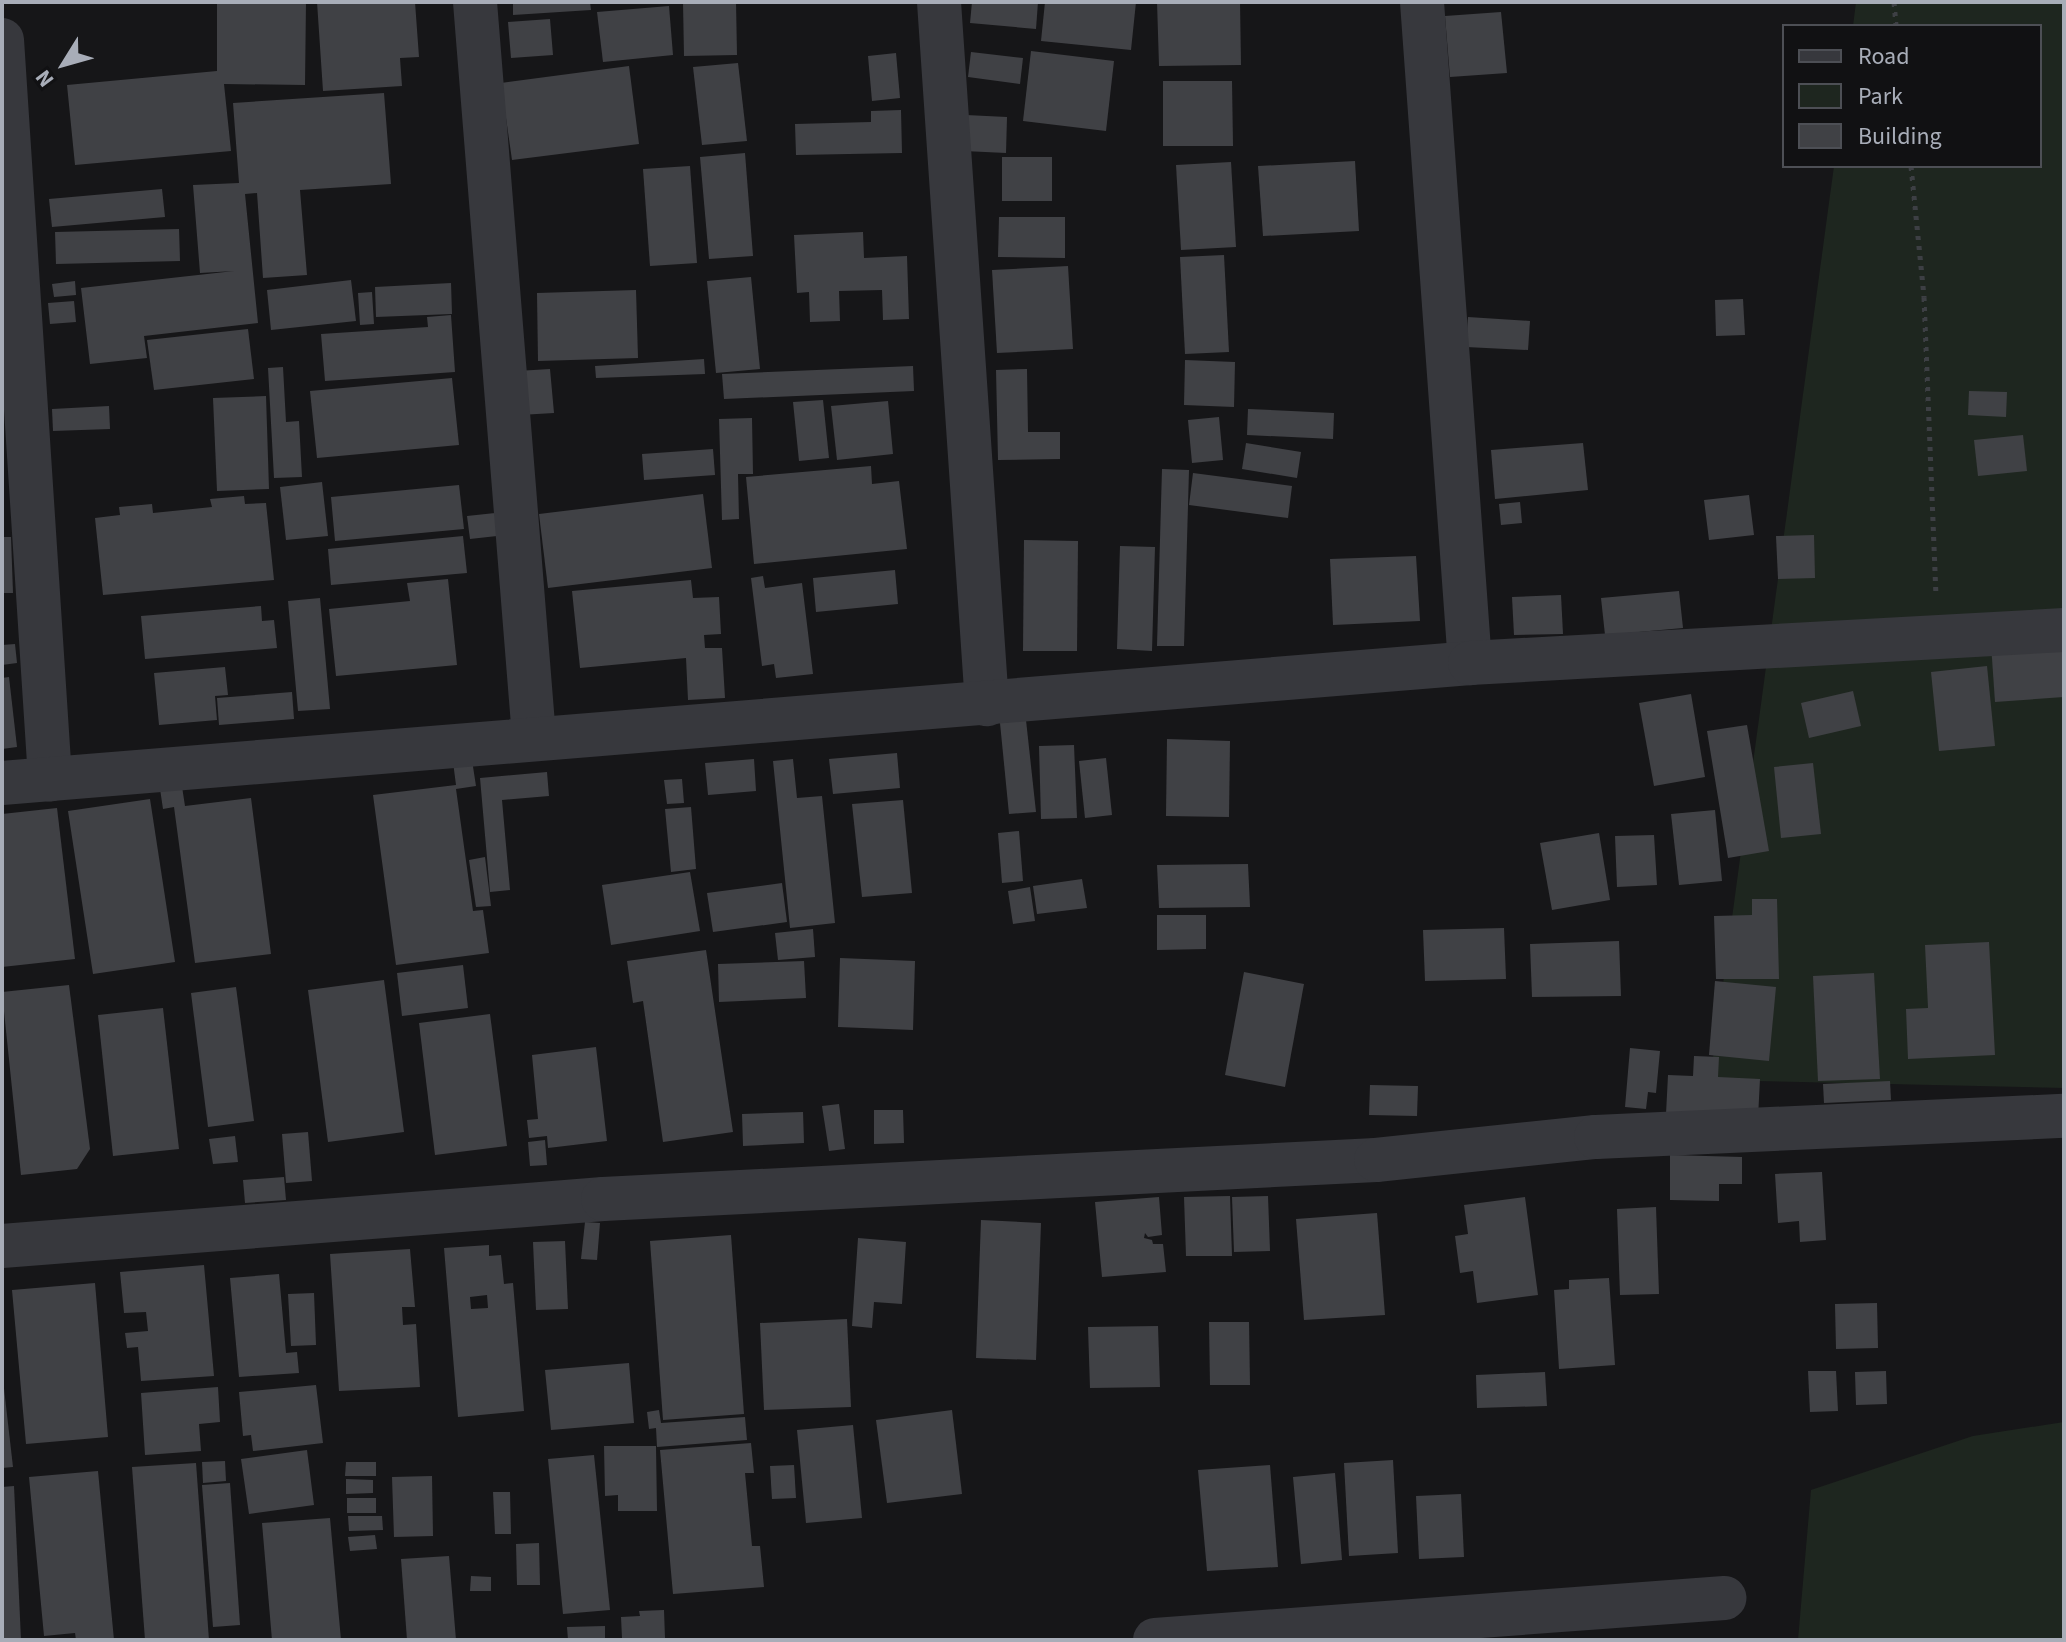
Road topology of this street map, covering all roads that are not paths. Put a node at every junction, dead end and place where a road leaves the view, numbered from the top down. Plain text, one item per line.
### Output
1 (475, 2) edge
2 (939, 2) edge
3 (1422, 2) edge
4 (2, 40) edge
5 (2064, 630) edge
6 (1470, 663) junction
7 (987, 704) junction
8 (534, 737) junction
9 (50, 779) junction
10 (2, 783) edge
11 (2064, 1116) edge
12 (2, 1246) edge
13 (1724, 1598) dead end
14 (1155, 1640) edge

1 - 8 street
2 - 7 street
3 - 6 street
4 - 9 street
5 - 6 street
6 - 7 street
7 - 8 street
8 - 9 street
9 - 10 street
11 - 12 street
13 - 14 street

